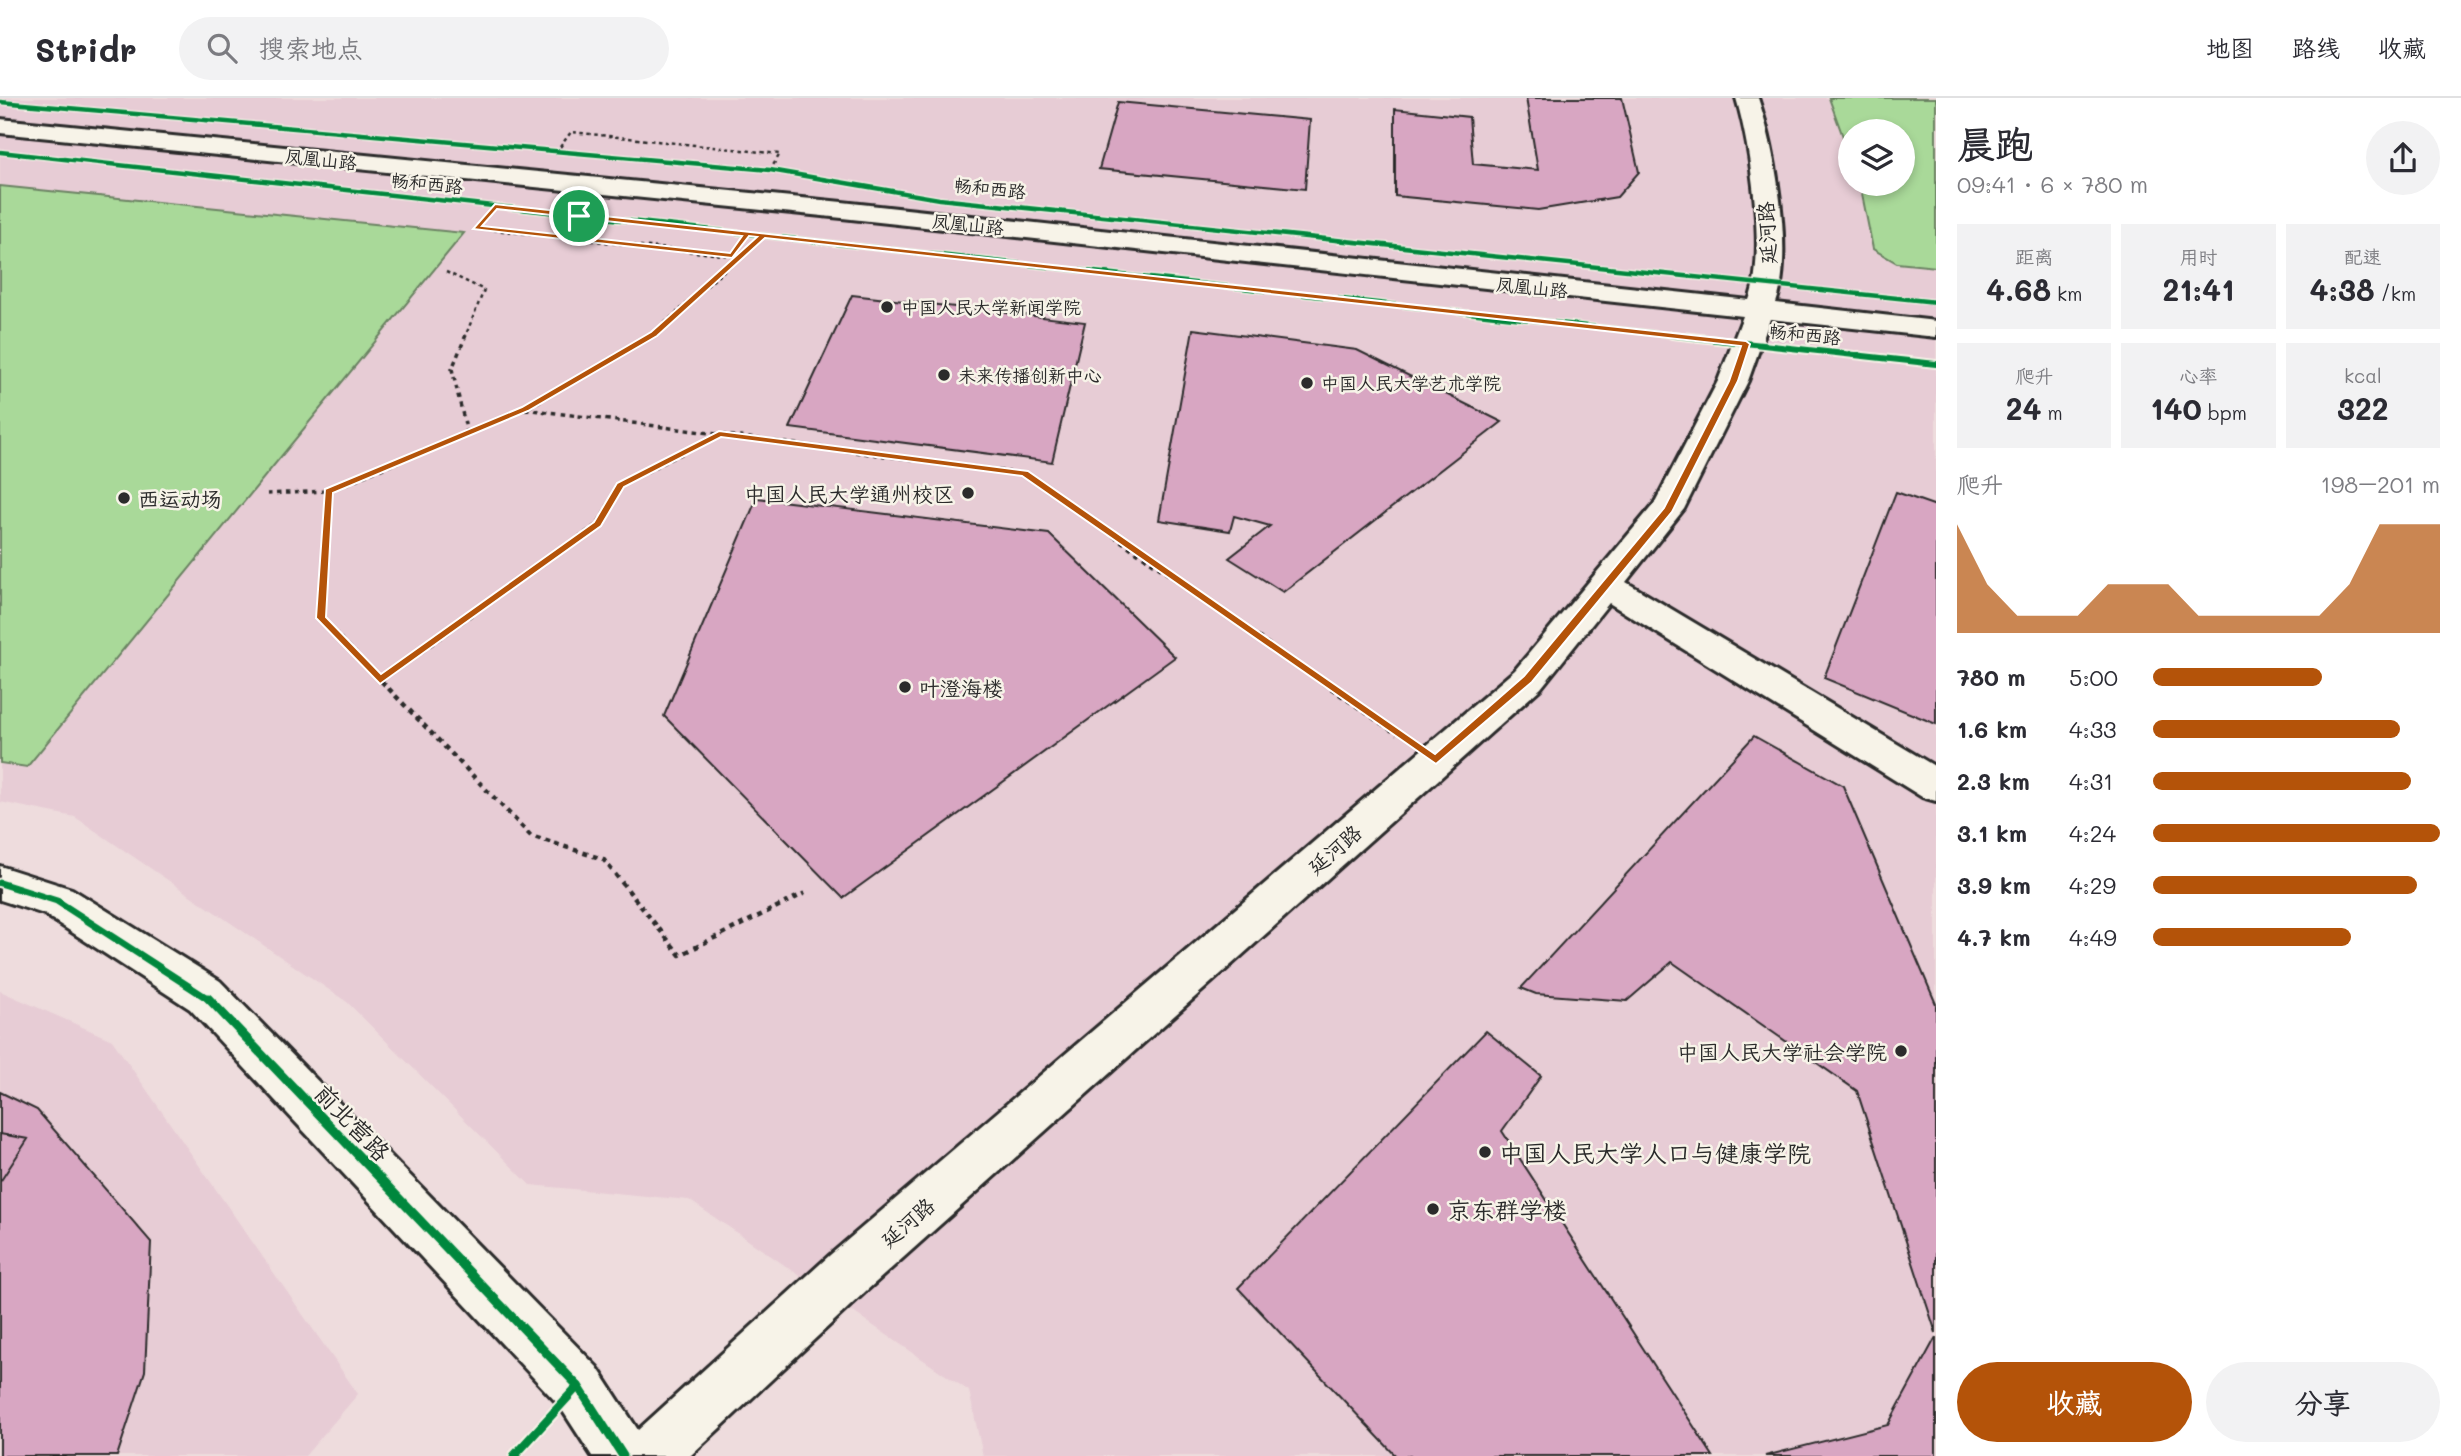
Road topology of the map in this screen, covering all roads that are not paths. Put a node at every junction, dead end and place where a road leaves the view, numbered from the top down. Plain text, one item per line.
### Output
1 (1747, 98) edge
2 (0, 126) edge
3 (1760, 312) junction
4 (1936, 329) edge
5 (1605, 585) junction
6 (1936, 786) edge
7 (0, 883) edge
8 (624, 1456) edge
9 (650, 1456) edge

1 - 3 street, 延河路
2 - 3 street, 凤凰山路
3 - 4 street, 凤凰山路
3 - 5 street, 延河路
5 - 6 street
5 - 9 street, 延河路
7 - 8 street, 前北营路

